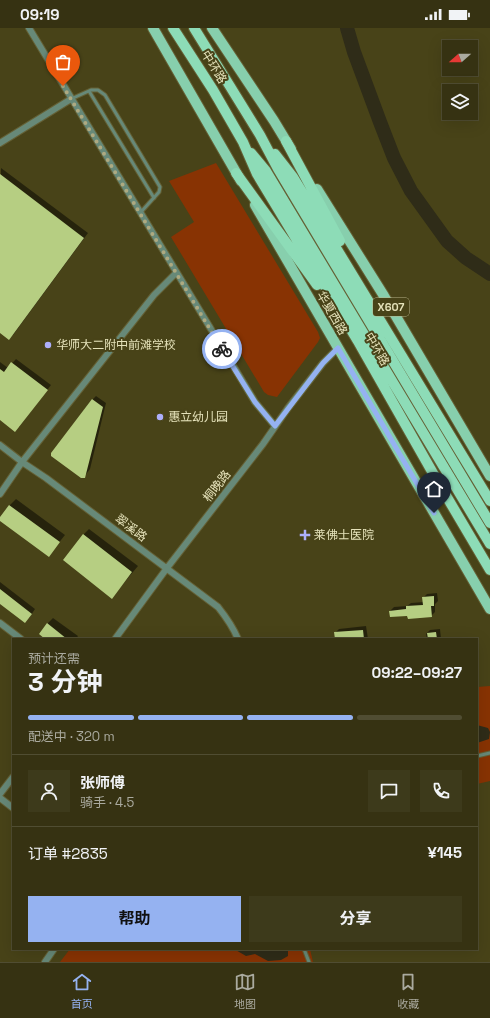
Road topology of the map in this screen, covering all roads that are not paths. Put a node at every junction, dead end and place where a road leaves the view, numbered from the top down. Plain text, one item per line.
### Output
1 (29, 28) edge
2 (153, 28) edge
3 (173, 28) edge
4 (194, 28) edge
5 (212, 28) edge
6 (89, 91) junction
7 (71, 99) junction
8 (260, 135) junction
9 (243, 142) junction
10 (286, 142) junction
11 (0, 143) edge
12 (236, 173) junction
13 (154, 198) junction
14 (140, 213) junction
15 (176, 273) junction
16 (394, 342) junction
17 (359, 343) junction
18 (338, 348) junction
19 (275, 426) junction
20 (0, 445) edge
21 (22, 462) junction
22 (490, 476) edge
23 (0, 494) edge
24 (490, 501) edge
25 (490, 523) edge
26 (490, 544) edge
27 (167, 568) junction
28 (490, 570) edge
29 (490, 610) edge
30 (0, 623) edge
31 (20, 638) edge
32 (116, 638) edge
33 (238, 638) edge
34 (490, 753) edge
35 (478, 756) edge
36 (12, 777) edge
37 (0, 794) edge
38 (0, 798) edge
39 (12, 807) edge
40 (53, 950) edge
41 (304, 950) edge
42 (45, 962) edge
43 (309, 962) edge

1 - 7 street
2 - 12 main road, 华夏西路
3 - 9 highway, 中环路
4 - 8 highway, 中环路
5 - 10 main road, X607
6 - 7 lane
6 - 13 lane
6 - 13 lane
7 - 11 street
7 - 14 street
8 - 16 highway, 中环路
8 - 25 highway, 中环路
9 - 17 highway, 中环路
9 - 26 highway, 中环路
10 - 16 highway
10 - 22 main road, X607
12 - 17 highway
12 - 18 main road, 华夏西路
13 - 14 lane
14 - 15 street
15 - 19 street
15 - 21 street
16 - 24 highway, 中环路
17 - 28 highway, 中环路
18 - 19 street, 桐晚路
18 - 29 main road, 华夏西路
19 - 27 street, 桐晚路
20 - 21 street, 翠溪路
21 - 23 street
21 - 27 street, 翠溪路
27 - 32 street, 桐晚路
27 - 33 street, 翠溪路
30 - 31 street
34 - 35 lane
36 - 37 street
38 - 39 street
40 - 42 street
41 - 43 lane

